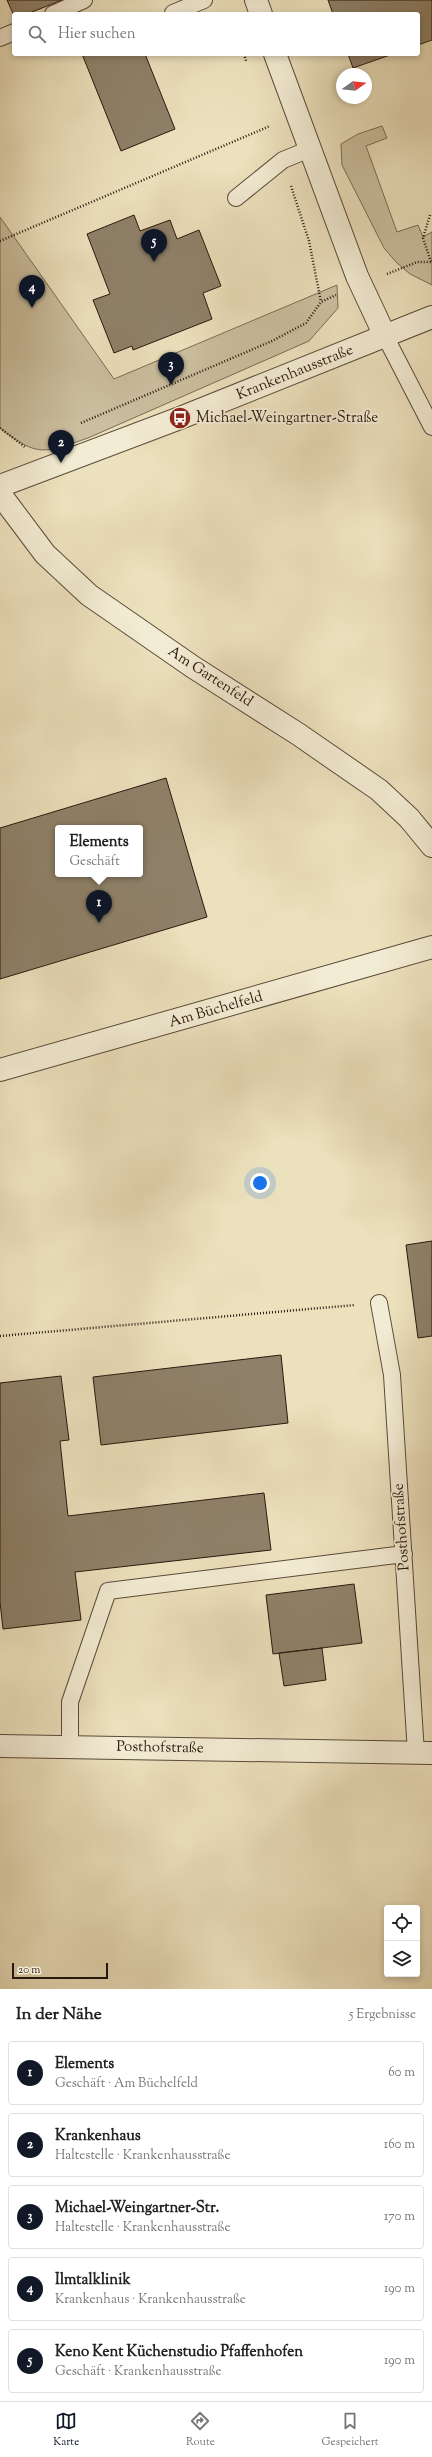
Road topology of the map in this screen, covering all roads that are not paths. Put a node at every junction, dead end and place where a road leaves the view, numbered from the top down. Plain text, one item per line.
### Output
1 (84, 0) edge
2 (204, 0) edge
3 (256, 0) edge
4 (57, 12) edge
5 (175, 12) edge
6 (260, 12) edge
7 (12, 33) edge
8 (0, 38) edge
9 (276, 56) edge
10 (310, 149) junction
11 (236, 198) dead end
12 (432, 317) edge
13 (386, 336) junction
14 (432, 427) edge
15 (0, 486) edge
16 (0, 494) edge
17 (432, 846) edge
18 (432, 947) edge
19 (0, 1070) edge
20 (379, 1303) road end
21 (404, 1554) junction
22 (0, 1746) edge
23 (70, 1747) junction
24 (424, 1753) edge

1 - 4 lane
2 - 5 lane
3 - 6 street
7 - 8 lane
9 - 10 street
10 - 11 lane
10 - 13 street
12 - 13 street, Krankenhausstraße
13 - 14 lane
13 - 15 street, Krankenhausstraße
16 - 17 street, Am Gartenfeld
18 - 19 street, Am Büchelfeld
20 - 21 lane, Posthofstraße
21 - 23 lane
21 - 24 lane, Posthofstraße
22 - 23 street, Posthofstraße
23 - 24 street, Posthofstraße

